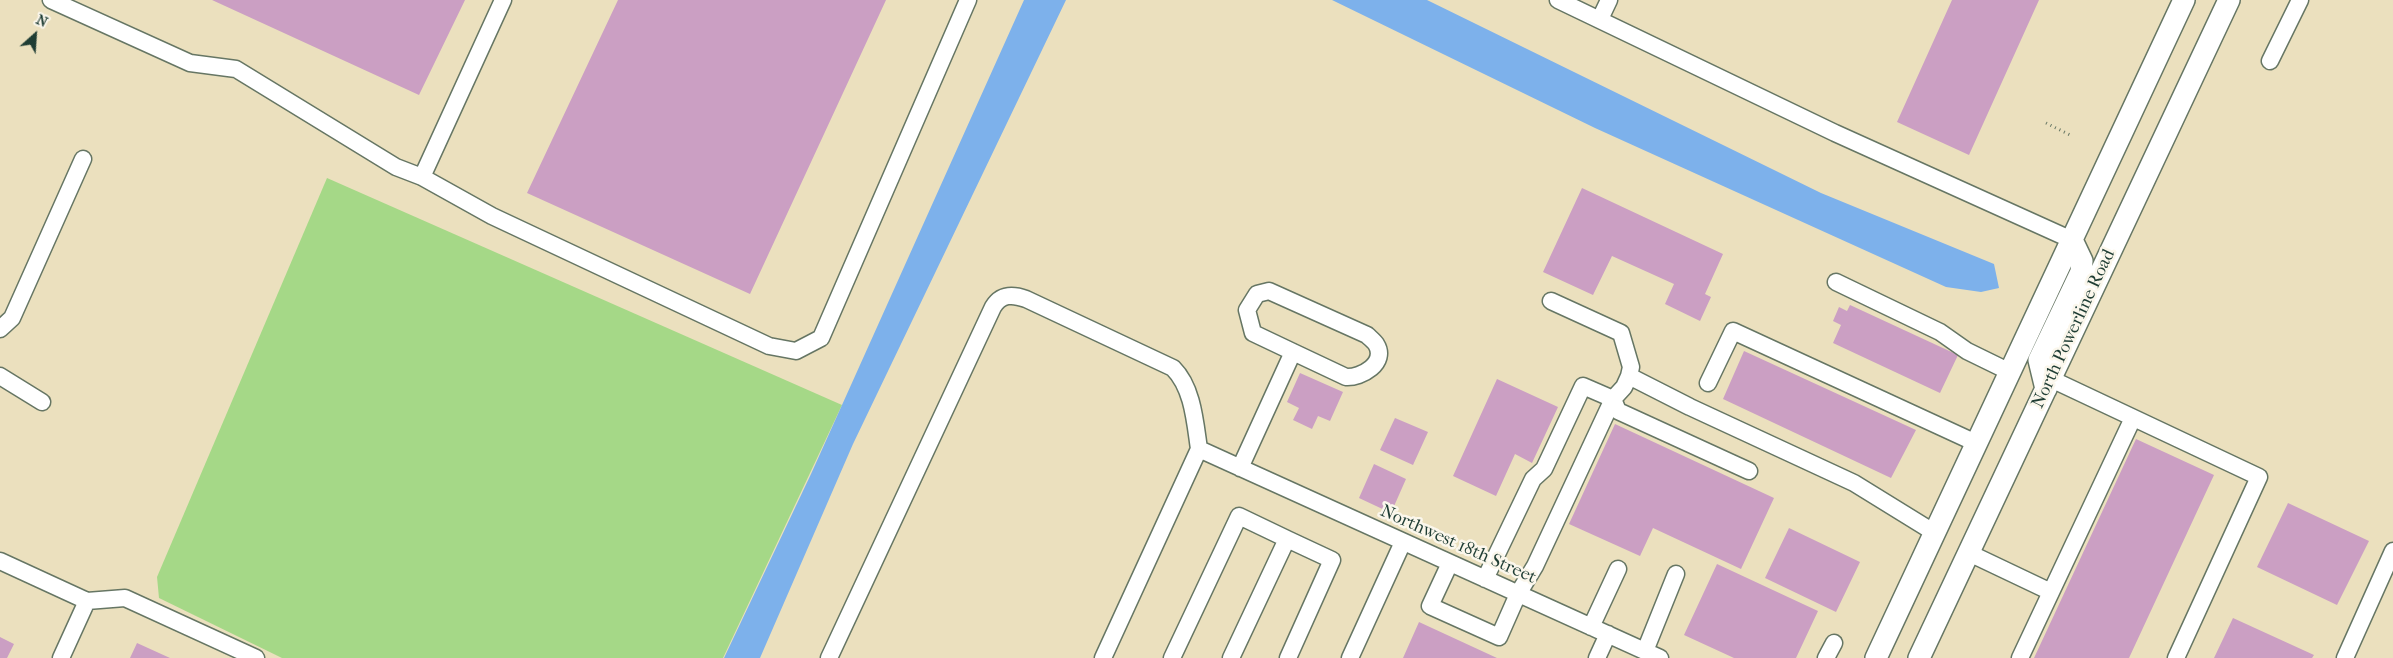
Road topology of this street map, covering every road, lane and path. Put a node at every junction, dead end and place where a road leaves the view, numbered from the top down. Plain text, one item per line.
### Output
1 (51, 0) edge
2 (503, 0) edge
3 (968, 0) edge
4 (1558, 0) edge
5 (1609, 0) edge
6 (2184, 0) edge
7 (2229, 0) edge
8 (2300, 0) edge
9 (79, 6) edge
10 (1600, 19) junction
11 (2270, 61) dead end
12 (2046, 124) dead end
13 (2072, 136) dead end
14 (84, 159) dead end
15 (422, 177) junction
16 (2072, 240) junction
17 (1836, 282) dead end
18 (1552, 301) dead end
19 (0, 329) edge
20 (1293, 352) junction
21 (2010, 372) junction
22 (0, 376) edge
23 (1629, 376) junction
24 (1708, 383) dead end
25 (2048, 384) junction
26 (1613, 399) junction
27 (42, 402) dead end
28 (2133, 418) junction
29 (1976, 444) junction
30 (1199, 449) junction
31 (1240, 468) junction
32 (1750, 471) dead end
33 (1935, 533) junction
34 (1287, 539) junction
35 (1403, 542) junction
36 (2393, 551) edge
37 (1969, 553) junction
38 (0, 561) edge
39 (1450, 563) junction
40 (1618, 569) dead end
41 (1676, 574) dead end
42 (1485, 579) junction
43 (2051, 592) junction
44 (1518, 594) junction
45 (87, 602) junction
46 (1591, 627) junction
47 (1608, 634) junction
48 (1834, 643) dead end
49 (1653, 655) edge
50 (61, 658) edge
51 (256, 658) edge
52 (830, 658) edge
53 (1103, 658) edge
54 (1172, 658) edge
55 (1231, 658) edge
56 (1288, 658) edge
57 (1350, 658) edge
58 (1597, 658) edge
59 (1826, 658) edge
60 (1876, 658) edge
61 (1919, 658) edge
62 (2020, 658) edge
63 (2176, 658) edge
64 (2345, 658) edge

1 - 9 street
2 - 15 street
3 - 15 street
4 - 10 street
5 - 10 street
6 - 16 main road
7 - 25 main road, North Powerline Road
8 - 11 street
9 - 15 street
10 - 16 street
12 - 13 path
14 - 19 street
16 - 21 main road
16 - 25 main road
17 - 21 street
18 - 23 street
20 - 20 street
20 - 31 street
21 - 29 main road
22 - 27 street
23 - 26 street
23 - 33 street
24 - 29 street
25 - 28 street
25 - 37 main road, North Powerline Road
26 - 32 street
26 - 42 street
26 - 44 street
28 - 43 street
28 - 63 street
29 - 33 main road
30 - 31 street, Northwest 18th Street
30 - 52 street
30 - 53 street
31 - 35 street, Northwest 18th Street
33 - 60 main road
34 - 54 street
34 - 55 street
34 - 56 street
35 - 39 street, Northwest 18th Street
35 - 57 street
36 - 64 street
37 - 43 street
37 - 61 main road, North Powerline Road
38 - 45 street
39 - 42 street, Northwest 18th Street
39 - 44 street
40 - 46 street
41 - 49 street
42 - 44 street, Northwest 18th Street
43 - 62 street
44 - 46 street, Northwest 18th Street
45 - 50 street
45 - 51 street
46 - 47 street, Northwest 18th Street
47 - 49 street, Northwest 18th Street
47 - 58 street
48 - 59 street

